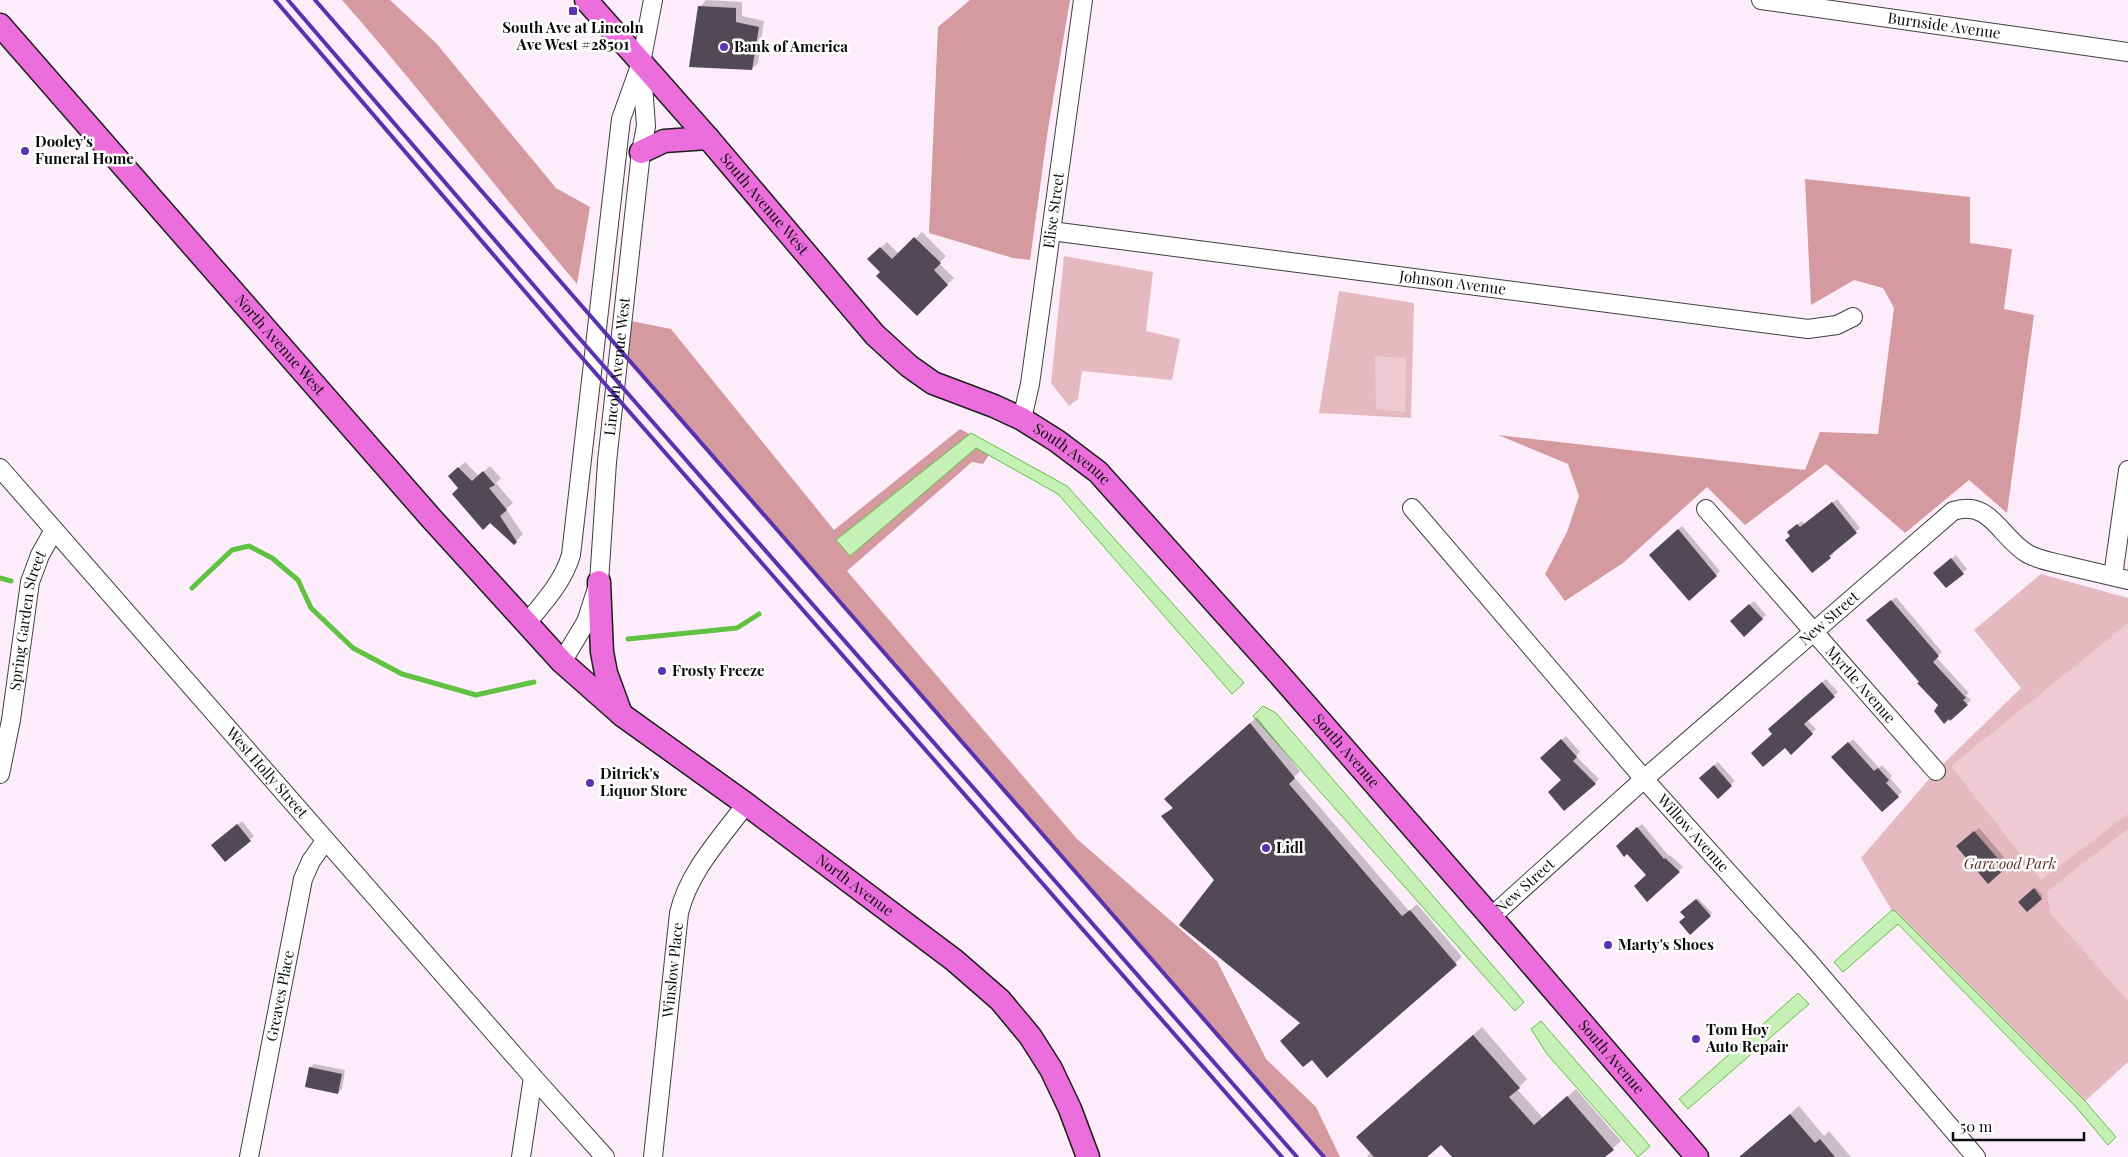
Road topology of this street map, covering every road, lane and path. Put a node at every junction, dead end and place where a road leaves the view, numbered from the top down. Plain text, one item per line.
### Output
1 (586, 0) edge
2 (653, 0) edge
3 (1083, 0) edge
4 (1761, 0) edge
5 (1837, 5) edge
6 (0, 25) edge
7 (2128, 52) edge
8 (641, 63) junction
9 (708, 138) junction
10 (641, 152) junction
11 (1051, 231) junction
12 (1853, 317) dead end
13 (957, 392) joint
14 (1022, 419) junction
15 (0, 468) edge
16 (2128, 470) edge
17 (1412, 508) dead end
18 (1706, 509) dead end
19 (54, 530) junction
20 (2120, 578) edge
21 (599, 582) junction
22 (526, 624) junction
23 (1814, 632) junction
24 (562, 662) junction
25 (622, 715) junction
26 (1936, 771) dead end
27 (0, 774) edge
28 (1644, 779) junction
29 (746, 804) junction
30 (325, 841) junction
31 (1491, 918) junction
32 (533, 1078) junction
33 (249, 1157) edge
34 (521, 1157) edge
35 (605, 1157) edge
36 (652, 1157) edge
37 (1088, 1157) edge
38 (1697, 1157) edge
39 (1976, 1157) edge

1 - 8 main road, South Avenue West
2 - 8 street, Lincoln Avenue West
3 - 11 street, Elise Street
4 - 5 street, Burnside Avenue
5 - 7 street, Burnside Avenue
6 - 22 main road, North Avenue West
8 - 9 main road, South Avenue West
8 - 10 street, Lincoln Avenue West
8 - 22 street, Lincoln Avenue West
9 - 10 main road
9 - 13 main road, South Avenue West
10 - 21 street, Lincoln Avenue West
11 - 12 street, Johnson Avenue
11 - 14 street, Elise Street
13 - 14 main road, South Avenue
14 - 31 main road, South Avenue
15 - 19 street, West Holly Street
16 - 20 street, New Street
17 - 28 street, Willow Avenue
18 - 23 street, Myrtle Avenue
19 - 27 street, Spring Garden Street
19 - 30 street, West Holly Street
20 - 23 street, New Street
21 - 24 street, Lincoln Avenue West
21 - 25 main road
22 - 24 main road, North Avenue West
23 - 26 street, Myrtle Avenue
23 - 28 street, New Street
24 - 25 main road, North Avenue
25 - 29 main road, North Avenue
28 - 31 street, New Street
28 - 39 street, Willow Avenue
29 - 36 street, Winslow Place
29 - 37 main road, North Avenue
30 - 32 street, West Holly Street
30 - 33 street, Greaves Place
31 - 38 main road, South Avenue
32 - 34 street
32 - 35 street, West Holly Street

